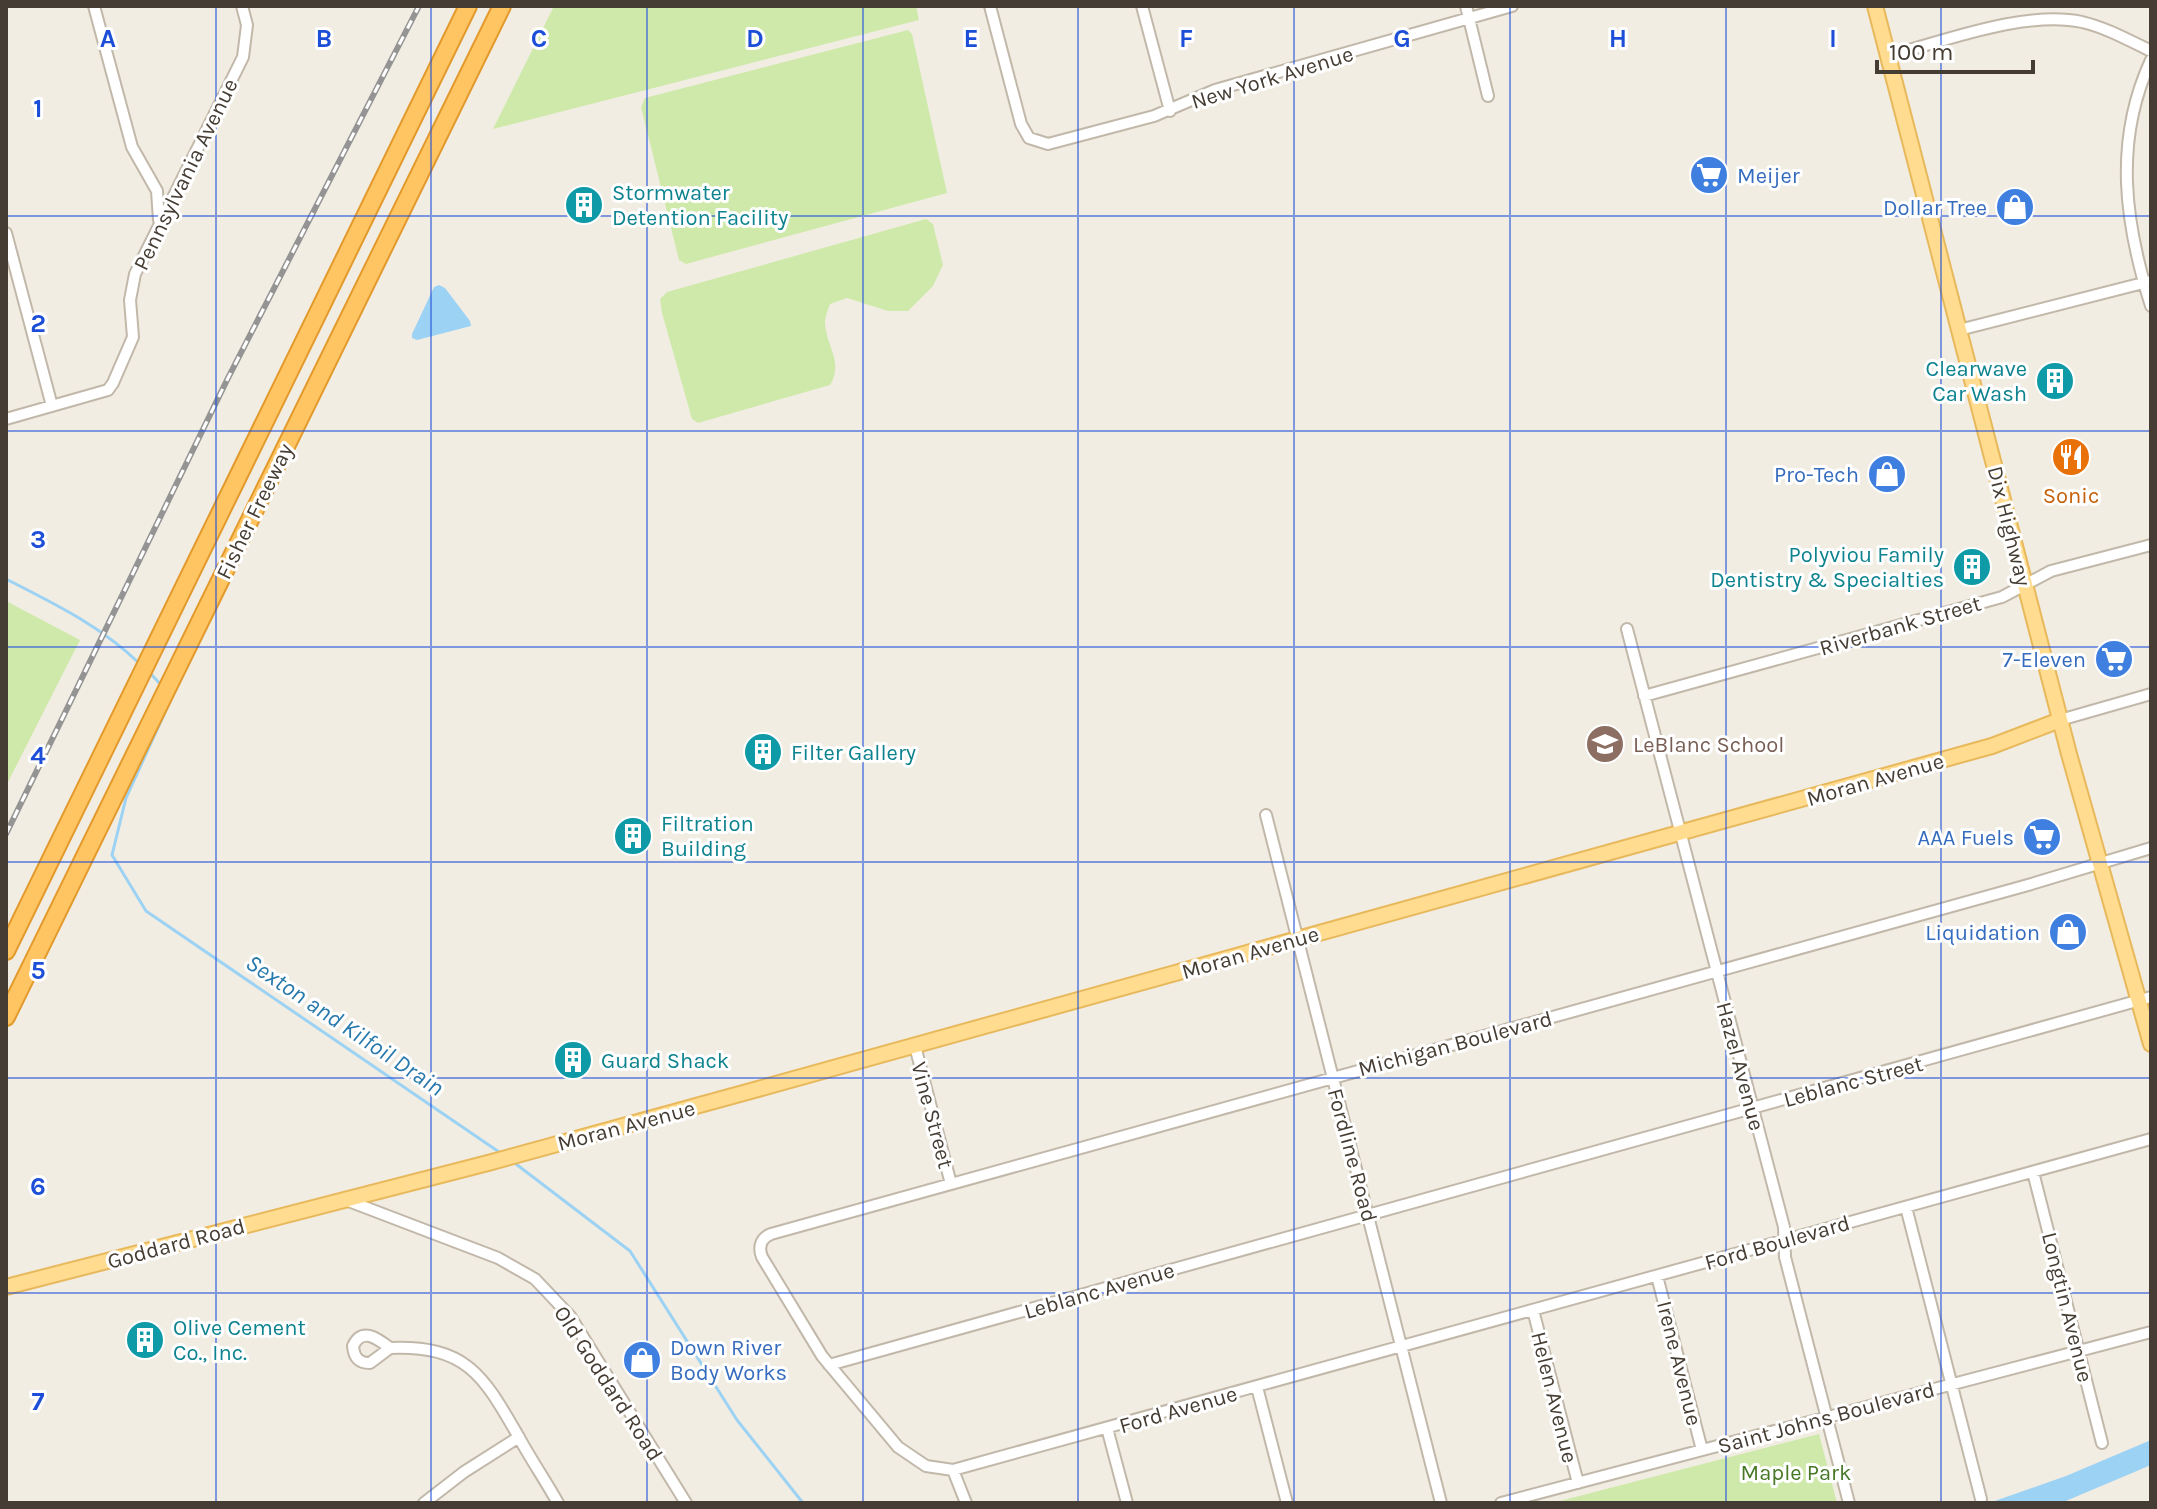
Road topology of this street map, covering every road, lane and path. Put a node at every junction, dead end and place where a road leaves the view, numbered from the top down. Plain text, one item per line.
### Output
1 (94, 6) edge
2 (242, 6) edge
3 (468, 6) edge
4 (502, 6) edge
5 (990, 6) edge
6 (1142, 6) edge
7 (1466, 6) edge
8 (1512, 6) edge
9 (1875, 6) edge
10 (1469, 18) junction
11 (2151, 51) edge
12 (1888, 56) junction
13 (2151, 60) edge
14 (1488, 96) dead end
15 (1170, 111) junction
16 (6, 233) edge
17 (154, 236) junction
18 (2148, 282) edge
19 (2151, 306) edge
20 (1959, 330) junction
21 (52, 406) junction
22 (6, 419) edge
23 (2151, 545) edge
24 (2025, 585) junction
25 (1627, 629) dead end
26 (2151, 694) edge
27 (1644, 696) junction
28 (2060, 720) junction
29 (1266, 815) dead end
30 (1680, 833) junction
31 (2151, 848) edge
32 (2101, 864) junction
33 (1297, 939) junction
34 (6, 951) edge
35 (1716, 971) junction
36 (2145, 999) edge
37 (6, 1017) edge
38 (2151, 1044) edge
39 (915, 1046) junction
40 (1333, 1076) junction
41 (1751, 1109) junction
42 (2151, 1139) edge
43 (2033, 1172) junction
44 (951, 1184) junction
45 (346, 1200) junction
46 (1906, 1207) junction
47 (1369, 1214) junction
48 (1784, 1240) junction
49 (1657, 1276) junction
50 (6, 1287) edge
51 (1533, 1310) junction
52 (2151, 1332) edge
53 (1402, 1346) junction
54 (390, 1348) dead end
55 (2079, 1351) junction
56 (829, 1365) junction
57 (1952, 1384) junction
58 (1257, 1387) junction
59 (1826, 1417) junction
60 (1107, 1428) junction
61 (519, 1437) junction
62 (2102, 1443) dead end
63 (1702, 1450) junction
64 (953, 1470) junction
65 (1578, 1483) junction
66 (1440, 1499) edge
67 (1981, 1499) dead end
68 (424, 1503) edge
69 (558, 1503) edge
70 (686, 1503) edge
71 (966, 1503) edge
72 (1127, 1503) edge
73 (1287, 1503) edge
74 (1501, 1503) edge
75 (1849, 1503) edge

1 - 17 street
2 - 17 street, Pennsylvania Avenue
3 - 34 highway, Fisher Freeway
4 - 37 highway, Fisher Freeway
5 - 15 street, New York Avenue
6 - 15 street
7 - 10 street
8 - 10 street, New York Avenue
9 - 12 main road, Dix Highway
10 - 14 street
10 - 15 street, New York Avenue
11 - 12 street
12 - 20 main road, Dix Highway
13 - 18 street
16 - 21 street
17 - 21 street, Pennsylvania Avenue
18 - 19 street
18 - 20 street
20 - 24 main road, Dix Highway
21 - 22 street, Pennsylvania Avenue
23 - 24 street, Riverbank Street
24 - 27 street, Riverbank Street
24 - 28 main road, Dix Highway
25 - 27 street, Hazel Avenue
26 - 28 street, Moran Avenue
27 - 30 street, Hazel Avenue
28 - 30 main road, Moran Avenue
28 - 32 main road, Dix Highway
29 - 33 street, Fordline Road
30 - 33 main road, Moran Avenue
30 - 35 street, Hazel Avenue
31 - 32 street, Michigan Boulevard
32 - 35 street, Michigan Boulevard
32 - 36 main road, Dix Highway
33 - 39 main road, Moran Avenue
33 - 40 street, Fordline Road
35 - 40 street, Michigan Boulevard
35 - 41 street, Hazel Avenue
36 - 38 main road, Dix Highway
36 - 41 street, Leblanc Street
39 - 44 street, Vine Street
39 - 45 main road, Moran Avenue
40 - 44 street, Michigan Boulevard
40 - 47 street, Fordline Road
41 - 47 street, Leblanc Street
41 - 48 street, Hazel Avenue
42 - 43 street, Ford Boulevard
43 - 46 street, Ford Boulevard
43 - 55 street, Longtin Avenue
44 - 56 street, Michigan Boulevard
45 - 50 main road, Goddard Road
45 - 70 street, Old Goddard Road
46 - 48 street, Ford Boulevard
46 - 57 street
47 - 53 street, Fordline Road
47 - 56 street, Leblanc Avenue
48 - 49 street, Ford Boulevard
48 - 59 street, Hazel Avenue
49 - 51 street, Ford Boulevard
49 - 63 street, Irene Avenue
51 - 53 street, Ford Boulevard
51 - 65 street, Helen Avenue
52 - 55 street, Saint Johns Boulevard
53 - 58 street, Ford Avenue
53 - 66 street, Fordline Road
54 - 61 street
55 - 57 street, Saint Johns Boulevard
55 - 62 street, Longtin Avenue
56 - 64 street
57 - 59 street, Saint Johns Boulevard
57 - 67 street
58 - 60 street, Ford Avenue
58 - 73 street
59 - 63 street, Saint Johns Boulevard
59 - 75 street, Hazel Avenue
60 - 64 street, Ford Avenue
60 - 72 street
61 - 68 street
61 - 69 street
63 - 65 street, Saint Johns Boulevard
64 - 71 street
65 - 74 street, Saint Johns Boulevard

